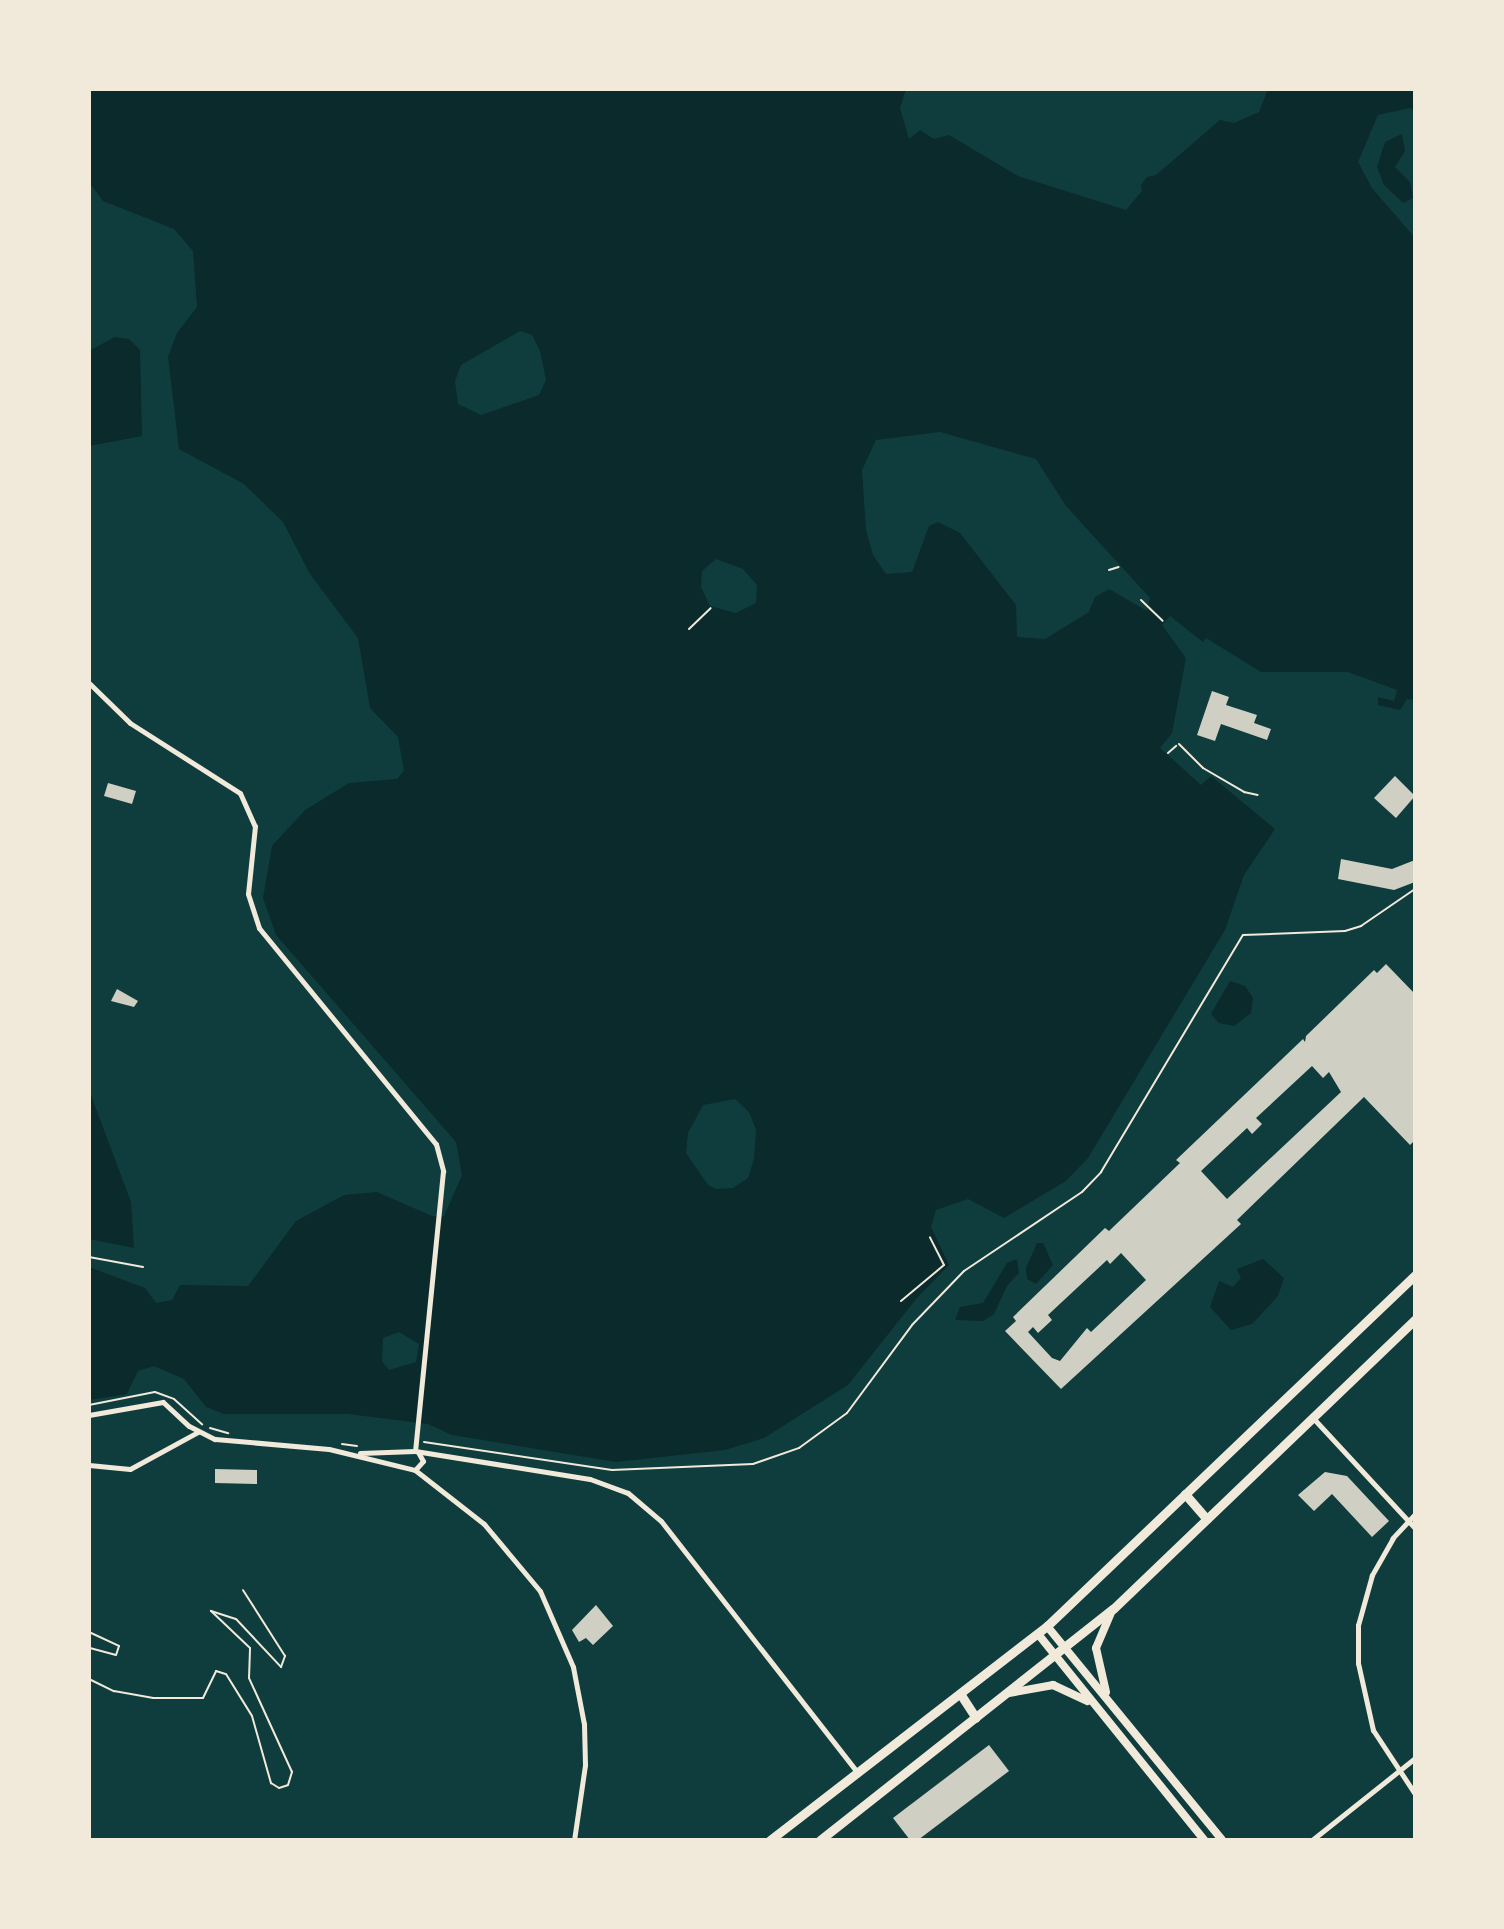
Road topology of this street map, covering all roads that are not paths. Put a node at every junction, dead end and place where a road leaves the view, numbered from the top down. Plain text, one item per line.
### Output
1 (89, 683) edge
2 (1415, 1275) edge
3 (1415, 1319) edge
4 (89, 1415) edge
5 (1313, 1418) junction
6 (198, 1432) junction
7 (417, 1452) junction
8 (353, 1453) junction
9 (406, 1453) junction
10 (89, 1465) edge
11 (412, 1470) junction
12 (1185, 1494) junction
13 (1415, 1514) edge
14 (1207, 1519) junction
15 (1407, 1521) junction
16 (1415, 1528) edge
17 (1113, 1609) junction
18 (1047, 1626) junction
19 (1038, 1634) junction
20 (1066, 1649) junction
21 (1056, 1657) junction
22 (1009, 1693) junction
23 (961, 1695) junction
24 (1108, 1699) junction
25 (1097, 1707) junction
26 (976, 1718) junction
27 (1415, 1758) edge
28 (1398, 1772) junction
29 (858, 1773) junction
30 (1415, 1794) edge
31 (1204, 1817) junction
32 (1193, 1826) junction
33 (574, 1840) edge
34 (770, 1840) edge
35 (820, 1840) edge
36 (1204, 1840) edge
37 (1222, 1840) edge
38 (1312, 1840) edge

1 - 7 street
2 - 12 main road
3 - 5 main road
4 - 6 street
5 - 14 main road
5 - 15 street
6 - 8 street
6 - 10 street
7 - 9 street
7 - 11 street
7 - 29 street
8 - 9 street
8 - 11 street
9 - 11 street
11 - 33 street
12 - 14 main road
12 - 18 main road
13 - 15 street
14 - 17 main road
15 - 16 street
15 - 28 street
17 - 20 main road
17 - 24 main road
18 - 19 main road
18 - 20 main road
19 - 21 main road
19 - 23 main road
20 - 21 main road
20 - 24 main road
21 - 22 main road
21 - 25 main road
22 - 25 main road
22 - 26 main road
23 - 26 main road
23 - 29 main road
24 - 31 main road
25 - 32 main road
26 - 35 main road
27 - 28 street
28 - 30 street
28 - 38 street
29 - 34 main road
31 - 32 main road
31 - 37 main road
32 - 36 main road

